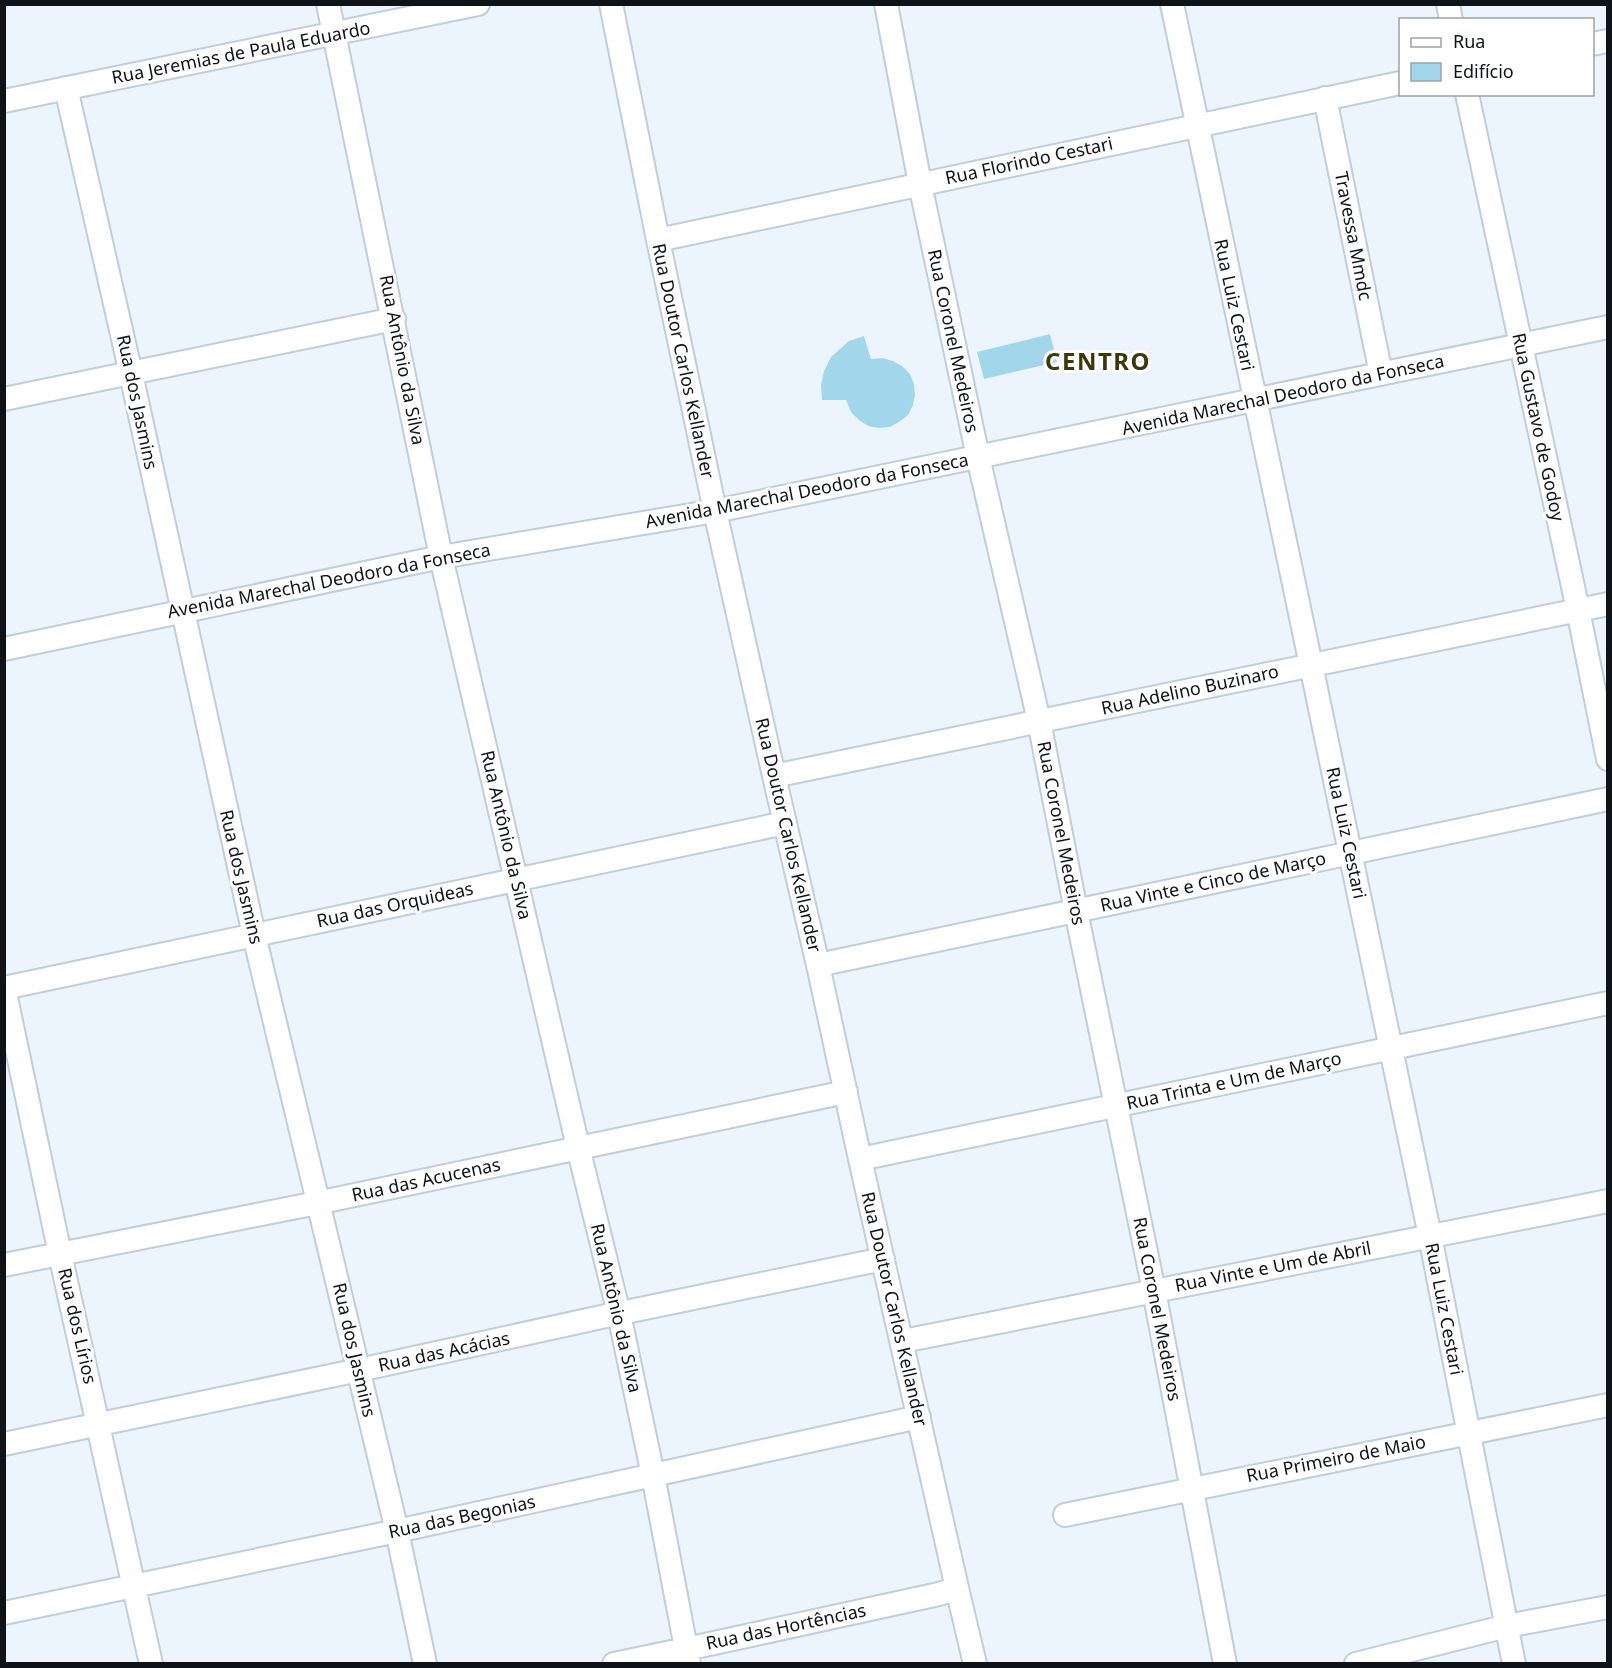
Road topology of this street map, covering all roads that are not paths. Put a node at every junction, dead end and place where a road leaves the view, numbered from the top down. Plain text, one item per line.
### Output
1 (328, 4) edge
2 (478, 4) edge
3 (611, 4) edge
4 (886, 4) edge
5 (1172, 4) edge
6 (334, 34) junction
7 (1399, 83) edge
8 (66, 88) junction
9 (1467, 96) edge
10 (1325, 98) junction
11 (4, 101) edge
12 (1196, 126) junction
13 (920, 184) junction
14 (658, 240) junction
15 (394, 319) junction
16 (1608, 327) edge
17 (1521, 345) junction
18 (131, 374) junction
19 (1381, 374) junction
20 (4, 399) edge
21 (1254, 401) junction
22 (978, 457) junction
23 (715, 511) junction
24 (441, 557) junction
25 (1608, 604) edge
26 (1578, 610) junction
27 (182, 611) junction
28 (4, 649) edge
29 (1311, 665) junction
30 (1039, 721) junction
31 (1608, 759) edge
32 (774, 776) junction
33 (1608, 799) edge
34 (785, 823) junction
35 (1350, 853) junction
36 (516, 879) junction
37 (1076, 911) junction
38 (254, 935) junction
39 (818, 965) junction
40 (4, 988) edge
41 (1608, 1003) edge
42 (1391, 1048) junction
43 (846, 1092) junction
44 (1116, 1105) junction
45 (578, 1147) junction
46 (860, 1159) junction
47 (1608, 1201) edge
48 (319, 1203) junction
49 (1430, 1236) junction
50 (60, 1254) junction
51 (883, 1259) junction
52 (4, 1266) edge
53 (1154, 1291) junction
54 (619, 1314) junction
55 (903, 1341) junction
56 (359, 1370) junction
57 (1608, 1405) edge
58 (919, 1417) junction
59 (99, 1424) junction
60 (1469, 1433) junction
61 (4, 1444) edge
62 (653, 1475) junction
63 (1193, 1489) junction
64 (1065, 1515) dead end
65 (397, 1531) junction
66 (133, 1586) junction
67 (957, 1588) junction
68 (1608, 1606) edge
69 (4, 1613) edge
70 (1507, 1626) junction
71 (687, 1656) edge
72 (151, 1664) edge
73 (425, 1664) edge
74 (614, 1664) edge
75 (975, 1664) edge
76 (1225, 1664) edge
77 (1356, 1664) edge
78 (1514, 1664) edge

1 - 6 street, Rua Antônio da Silva
2 - 6 street, Rua Jeremias de Paula Eduardo
3 - 14 street, Rua Doutor Carlos Kellander
4 - 13 street, Rua Coronel Medeiros
5 - 12 street, Rua Luiz Cestari
6 - 8 street, Rua Jeremias de Paula Eduardo
6 - 15 street, Rua Antônio da Silva
7 - 10 street, Rua Florindo Cestari
8 - 11 street, Rua Jeremias de Paula Eduardo
8 - 18 street, Rua dos Jasmins
9 - 17 street, Rua Gustavo de Godoy
10 - 12 street, Rua Florindo Cestari
10 - 19 street, Travessa Mmdc
12 - 13 street, Rua Florindo Cestari
12 - 21 street, Rua Luiz Cestari
13 - 14 street, Rua Florindo Cestari
13 - 22 street, Rua Coronel Medeiros
14 - 23 street, Rua Doutor Carlos Kellander
15 - 18 street
15 - 24 street, Rua Antônio da Silva
16 - 17 street, Avenida Marechal Deodoro da Fonseca
17 - 19 street, Avenida Marechal Deodoro da Fonseca
17 - 26 street, Rua Gustavo de Godoy
18 - 20 street
18 - 27 street, Rua dos Jasmins
19 - 21 street, Avenida Marechal Deodoro da Fonseca
21 - 22 street, Avenida Marechal Deodoro da Fonseca
21 - 29 street, Rua Luiz Cestari
22 - 23 street, Avenida Marechal Deodoro da Fonseca
22 - 30 street, Rua Coronel Medeiros
23 - 24 street, Avenida Marechal Deodoro da Fonseca
23 - 32 street, Rua Doutor Carlos Kellander
24 - 27 street, Avenida Marechal Deodoro da Fonseca
24 - 36 street, Rua Antônio da Silva
25 - 26 street, Rua Adelino Buzinaro
26 - 29 street, Rua Adelino Buzinaro
26 - 31 street, Rua Gustavo de Godoy
27 - 28 street, Avenida Marechal Deodoro da Fonseca
27 - 38 street, Rua dos Jasmins
29 - 30 street, Rua Adelino Buzinaro
29 - 35 street, Rua Luiz Cestari
30 - 32 street, Rua Adelino Buzinaro
30 - 37 street, Rua Coronel Medeiros
32 - 34 street, Rua Doutor Carlos Kellander
33 - 35 street, Rua Vinte e Cinco de Março
34 - 36 street, Rua das Orquideas
34 - 39 street, Rua Doutor Carlos Kellander
35 - 37 street, Rua Vinte e Cinco de Março
35 - 42 street, Rua Luiz Cestari
36 - 38 street, Rua das Orquideas
36 - 45 street, Rua Antônio da Silva
37 - 39 street, Rua Vinte e Cinco de Março
37 - 44 street, Rua Coronel Medeiros
38 - 40 street, Rua das Orquideas
38 - 48 street, Rua dos Jasmins
39 - 43 street, Rua Doutor Carlos Kellander
40 - 50 street, Rua dos Lírios
41 - 42 street, Rua Trinta e Um de Março
42 - 44 street, Rua Trinta e Um de Março
42 - 49 street, Rua Luiz Cestari
43 - 45 street, Rua das Acucenas
43 - 46 street, Rua Doutor Carlos Kellander
44 - 46 street, Rua Trinta e Um de Março
44 - 53 street, Rua Coronel Medeiros
45 - 48 street, Rua das Acucenas
45 - 54 street, Rua Antônio da Silva
46 - 51 street, Rua Doutor Carlos Kellander
47 - 49 street, Rua Vinte e Um de Abril
48 - 50 street, Rua das Acucenas
48 - 56 street, Rua dos Jasmins
49 - 53 street, Rua Vinte e Um de Abril
49 - 60 street, Rua Luiz Cestari
50 - 52 street, Rua das Acucenas
50 - 59 street, Rua dos Lírios
51 - 54 street, Rua das Acácias
51 - 55 street, Rua Doutor Carlos Kellander
53 - 55 street, Rua Vinte e Um de Abril
53 - 63 street, Rua Coronel Medeiros
54 - 56 street, Rua das Acácias
54 - 62 street, Rua Antônio da Silva
55 - 58 street, Rua Doutor Carlos Kellander
56 - 59 street, Rua das Acácias
56 - 65 street, Rua dos Jasmins
57 - 60 street, Rua Primeiro de Maio
58 - 62 street, Rua das Begonias
58 - 67 street, Rua Doutor Carlos Kellander
59 - 61 street, Rua das Acácias
59 - 66 street, Rua dos Lírios
60 - 63 street, Rua Primeiro de Maio
60 - 70 street, Rua Luiz Cestari
62 - 65 street, Rua das Begonias
62 - 71 street, Rua Antônio da Silva
63 - 64 street, Rua Primeiro de Maio
63 - 76 street, Rua Coronel Medeiros
65 - 66 street, Rua das Begonias
65 - 73 street, Rua dos Jasmins
66 - 69 street, Rua das Begonias
66 - 72 street, Rua dos Lírios
67 - 71 street, Rua das Hortências
67 - 75 street, Rua Doutor Carlos Kellander
68 - 70 street
70 - 77 street
70 - 78 street, Rua Luiz Cestari
71 - 74 street, Rua das Hortências

